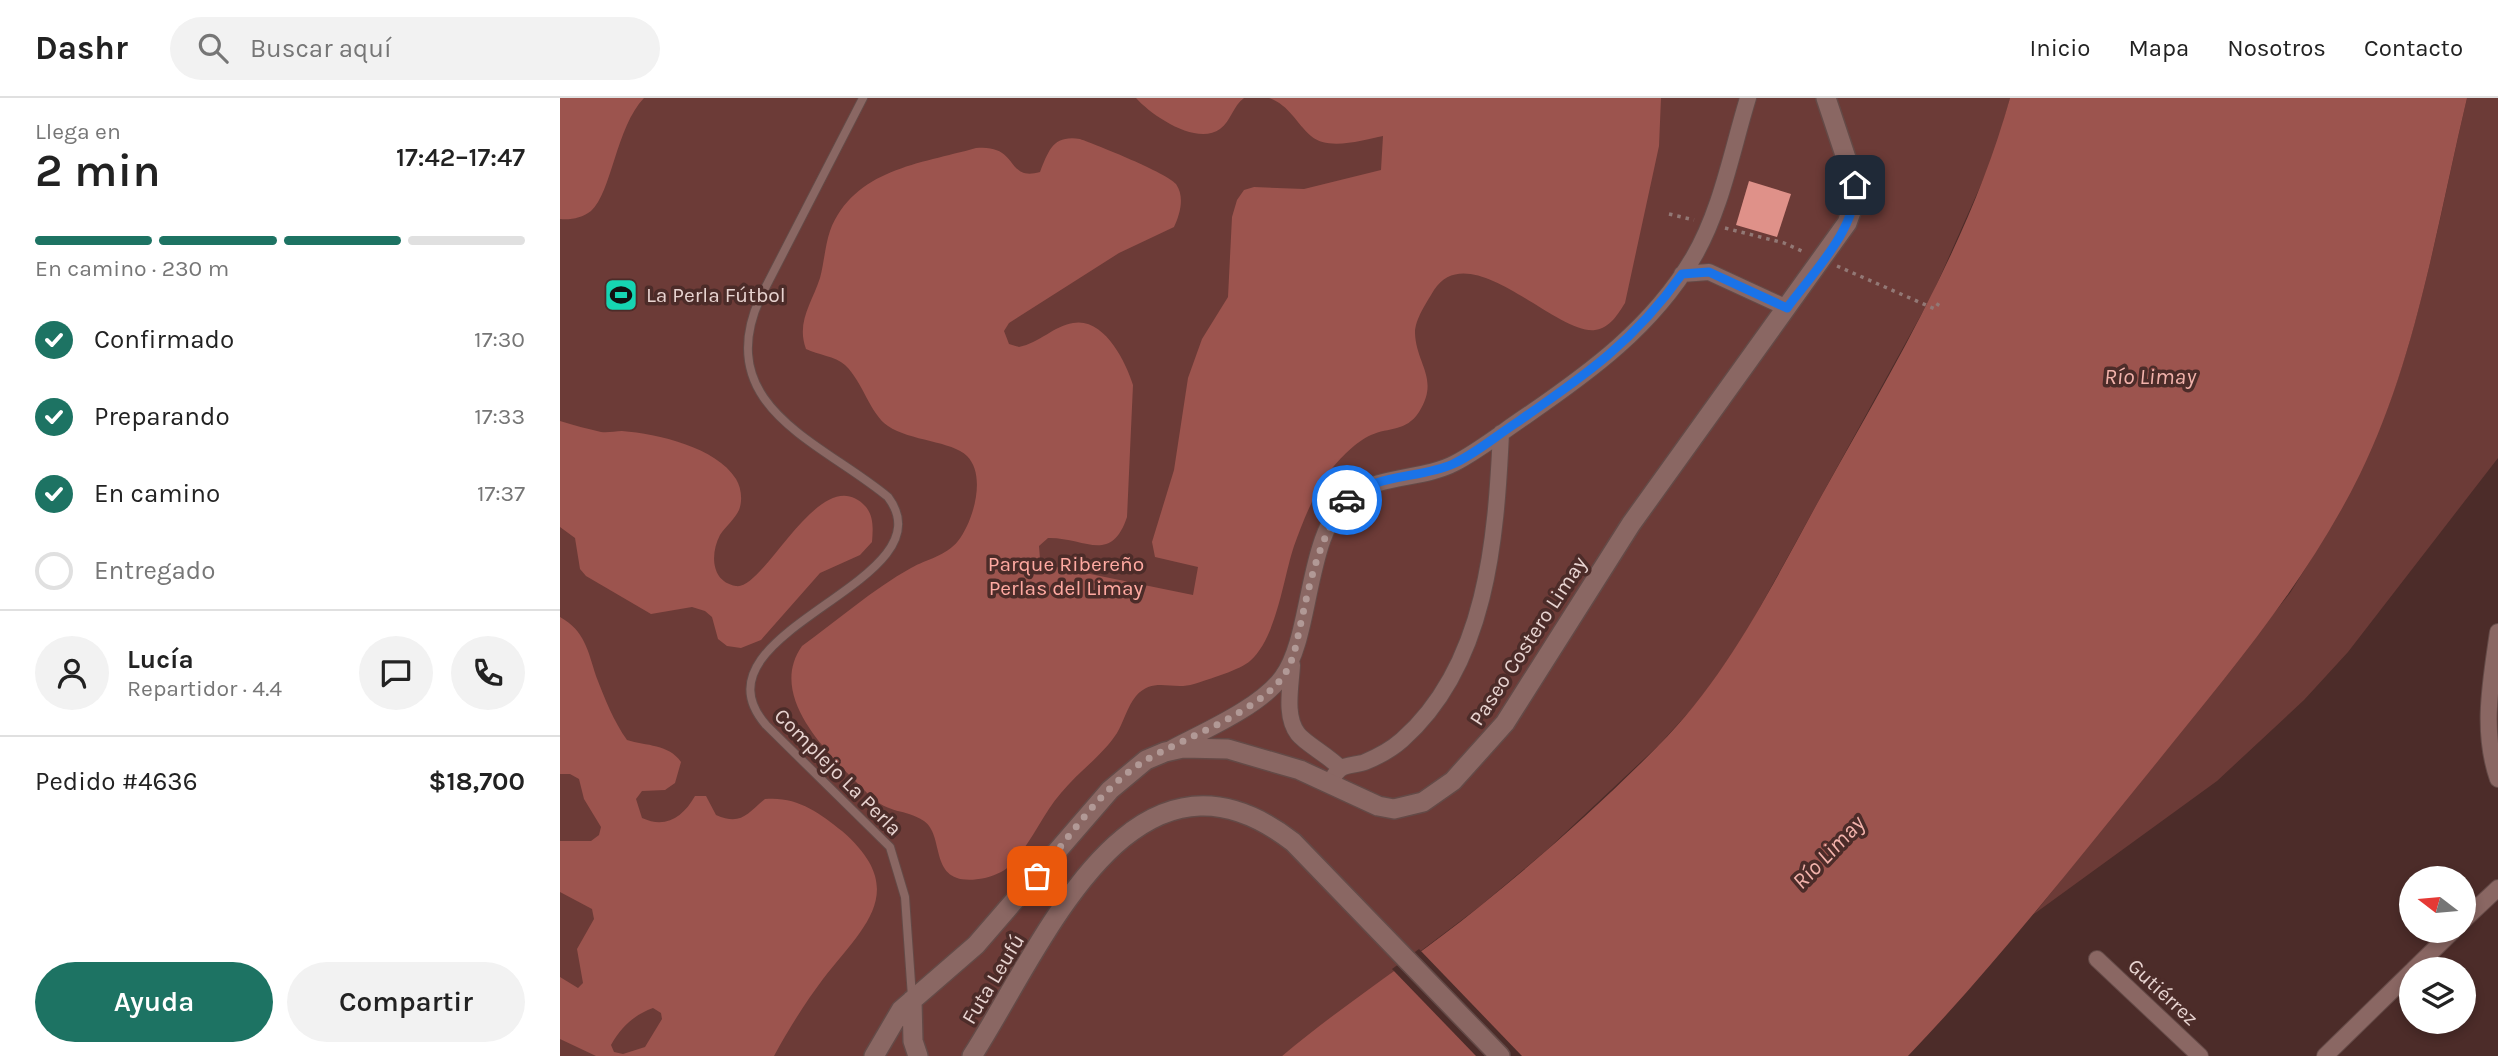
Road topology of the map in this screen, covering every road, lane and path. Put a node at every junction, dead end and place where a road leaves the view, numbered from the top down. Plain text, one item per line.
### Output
1 (863, 98) edge
2 (1748, 98) edge
3 (1826, 98) edge
4 (1669, 214) dead end
5 (1708, 223) junction
6 (1822, 260) junction
7 (1682, 274) junction
8 (1940, 301) dead end
9 (1787, 308) junction
10 (1501, 433) junction
11 (2498, 632) edge
12 (1292, 662) junction
13 (2493, 711) edge
14 (1164, 751) junction
15 (1335, 775) junction
16 (2498, 779) edge
17 (2498, 888) edge
18 (2476, 909) edge
19 (2440, 943) edge
20 (2426, 957) edge
21 (2097, 959) dead end
22 (2399, 983) edge
23 (912, 1000) junction
24 (874, 1056) edge
25 (918, 1056) edge
26 (972, 1056) edge
27 (1500, 1056) edge
28 (2200, 1056) edge
29 (2325, 1056) edge

1 - 23 lane, Complejo La Perla
2 - 5 street
3 - 6 street, Paseo Costero Limay
4 - 5 path
5 - 6 path
5 - 7 street
6 - 8 path
6 - 9 street, Paseo Costero Limay
7 - 9 street
7 - 10 street
9 - 15 street, Paseo Costero Limay
10 - 12 street
10 - 15 street
11 - 13 street
12 - 14 street
12 - 15 street
13 - 16 street
14 - 15 street, Paseo Costero Limay
14 - 23 street, Paseo Costero Limay
17 - 18 street
19 - 20 street
21 - 28 street, Gutiérrez
22 - 29 street
23 - 24 street, Paseo Costero Limay
23 - 25 street
26 - 27 street, Futa Leufú

